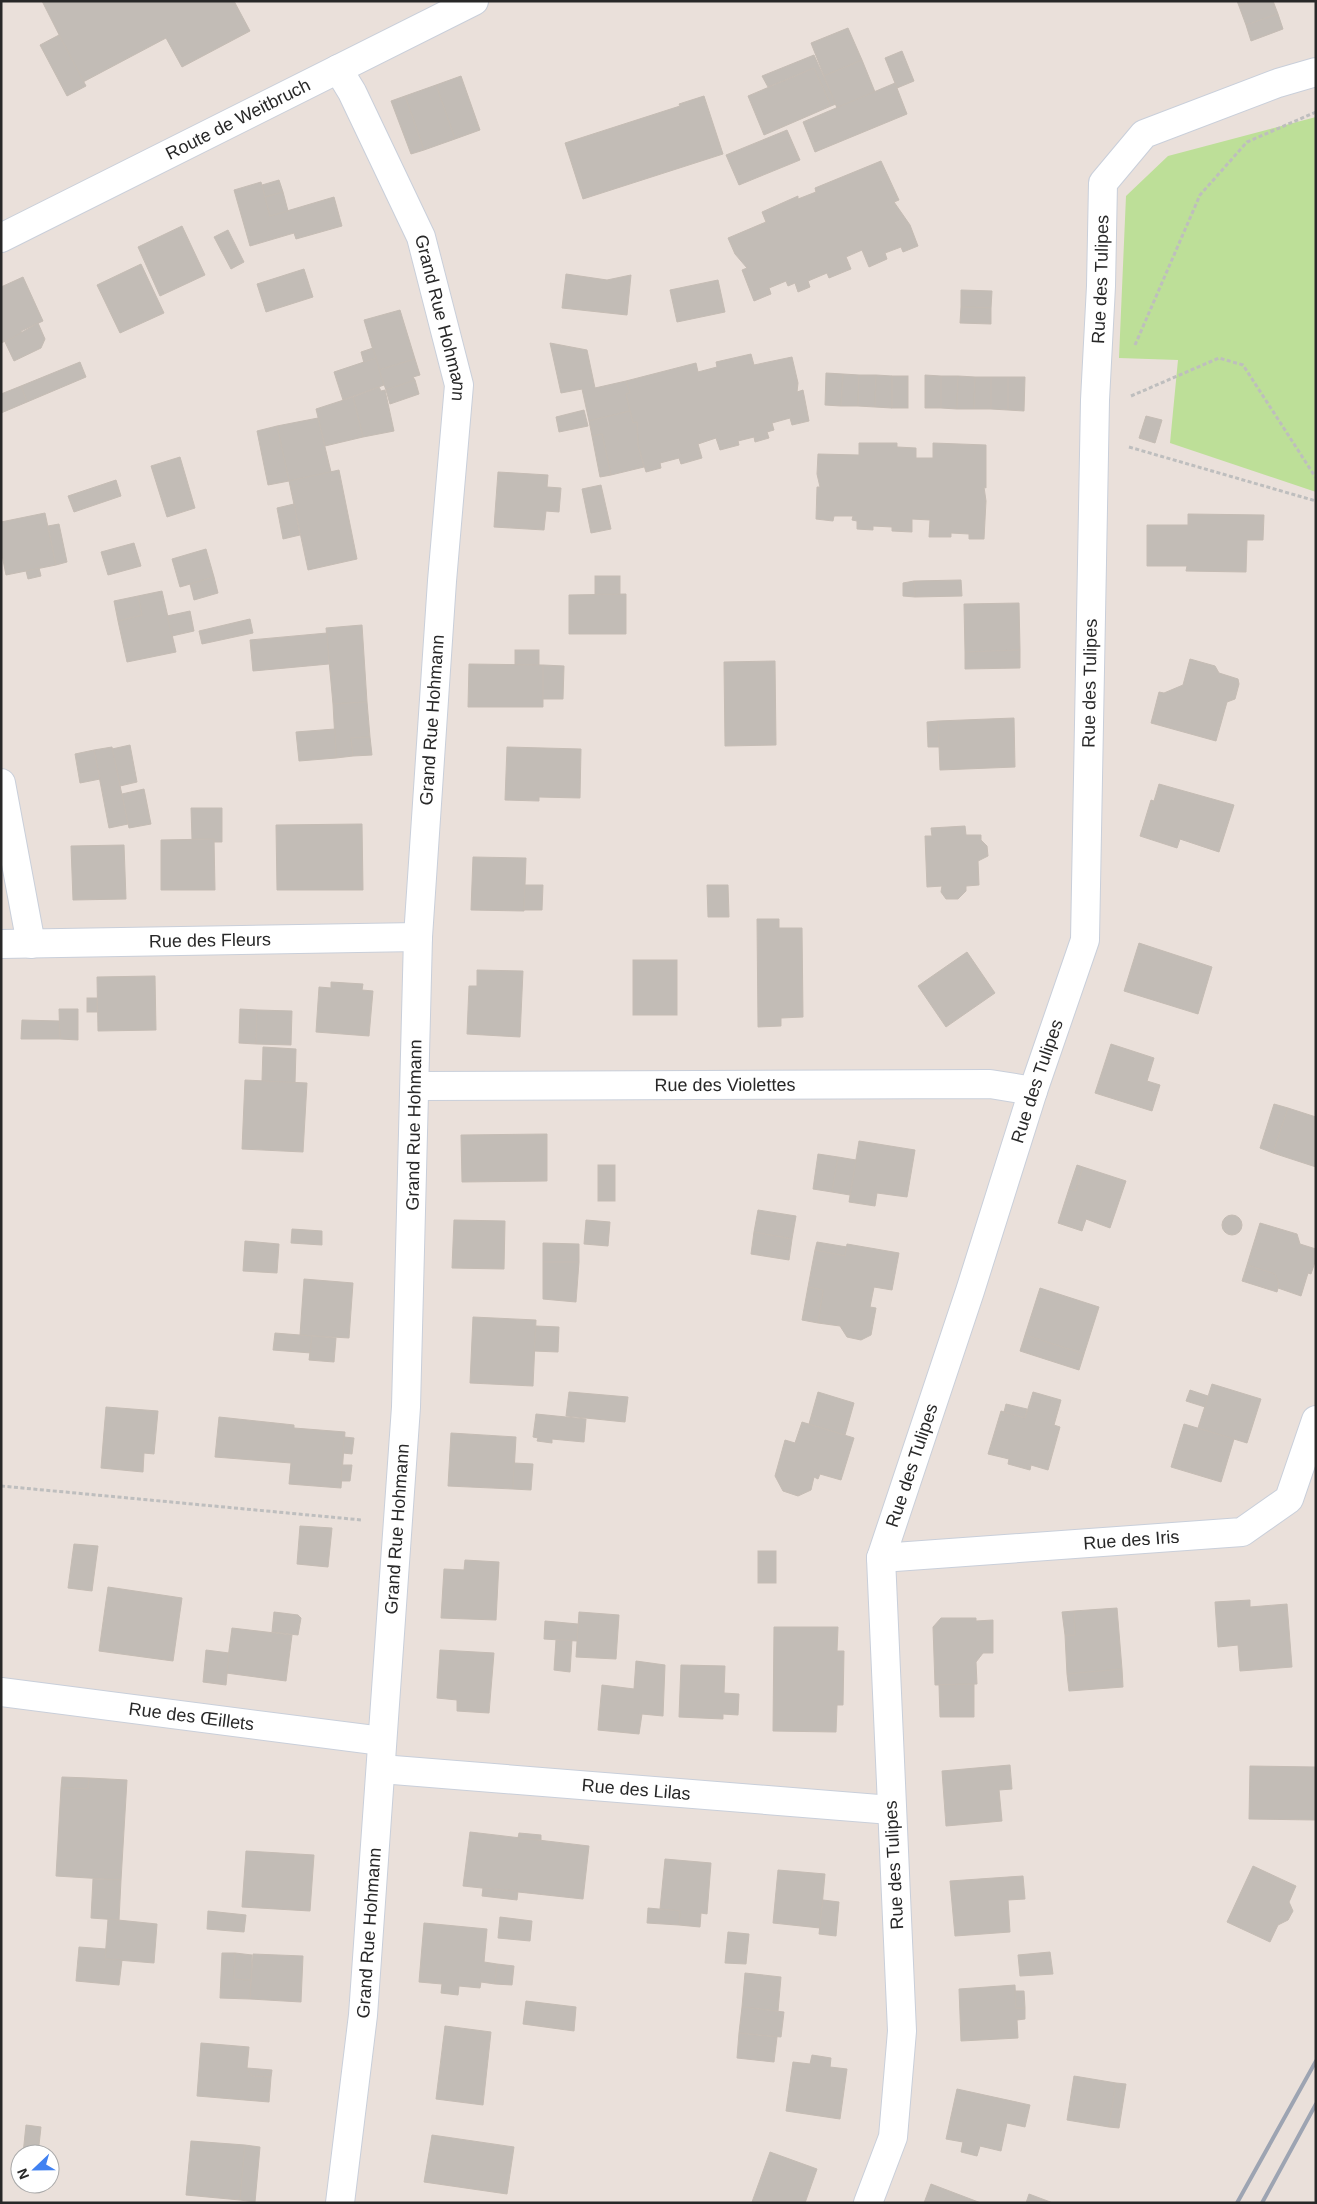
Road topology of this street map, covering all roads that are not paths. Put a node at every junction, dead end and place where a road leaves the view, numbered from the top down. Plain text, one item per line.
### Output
1 (474, 1) edge
2 (338, 69) junction
3 (1316, 72) edge
4 (1, 238) edge
5 (1, 783) edge
6 (418, 937) junction
7 (1, 944) edge
8 (31, 944) junction
9 (416, 1086) junction
10 (1033, 1091) junction
11 (1316, 1420) edge
12 (881, 1558) junction
13 (1, 1692) edge
14 (382, 1741) junction
15 (382, 1769) junction
16 (891, 1810) junction
17 (340, 2203) edge
18 (868, 2203) edge

1 - 2 street, Route de Weitbruch
2 - 4 street, Route de Weitbruch
2 - 6 street, Grand Rue Hohmann
3 - 10 street, Rue des Tulipes
5 - 8 street
6 - 8 street, Rue des Fleurs
6 - 9 street, Grand Rue Hohmann
7 - 8 street, Rue des Fleurs
9 - 10 street, Rue des Violettes
9 - 14 street, Grand Rue Hohmann
10 - 12 street, Rue des Tulipes
11 - 12 street, Rue des Iris
12 - 16 street, Rue des Tulipes
13 - 14 street, Rue des Œillets
14 - 15 street, Grand Rue Hohmann
15 - 16 street, Rue des Lilas
15 - 17 street, Grand Rue Hohmann
16 - 18 street, Rue des Tulipes

